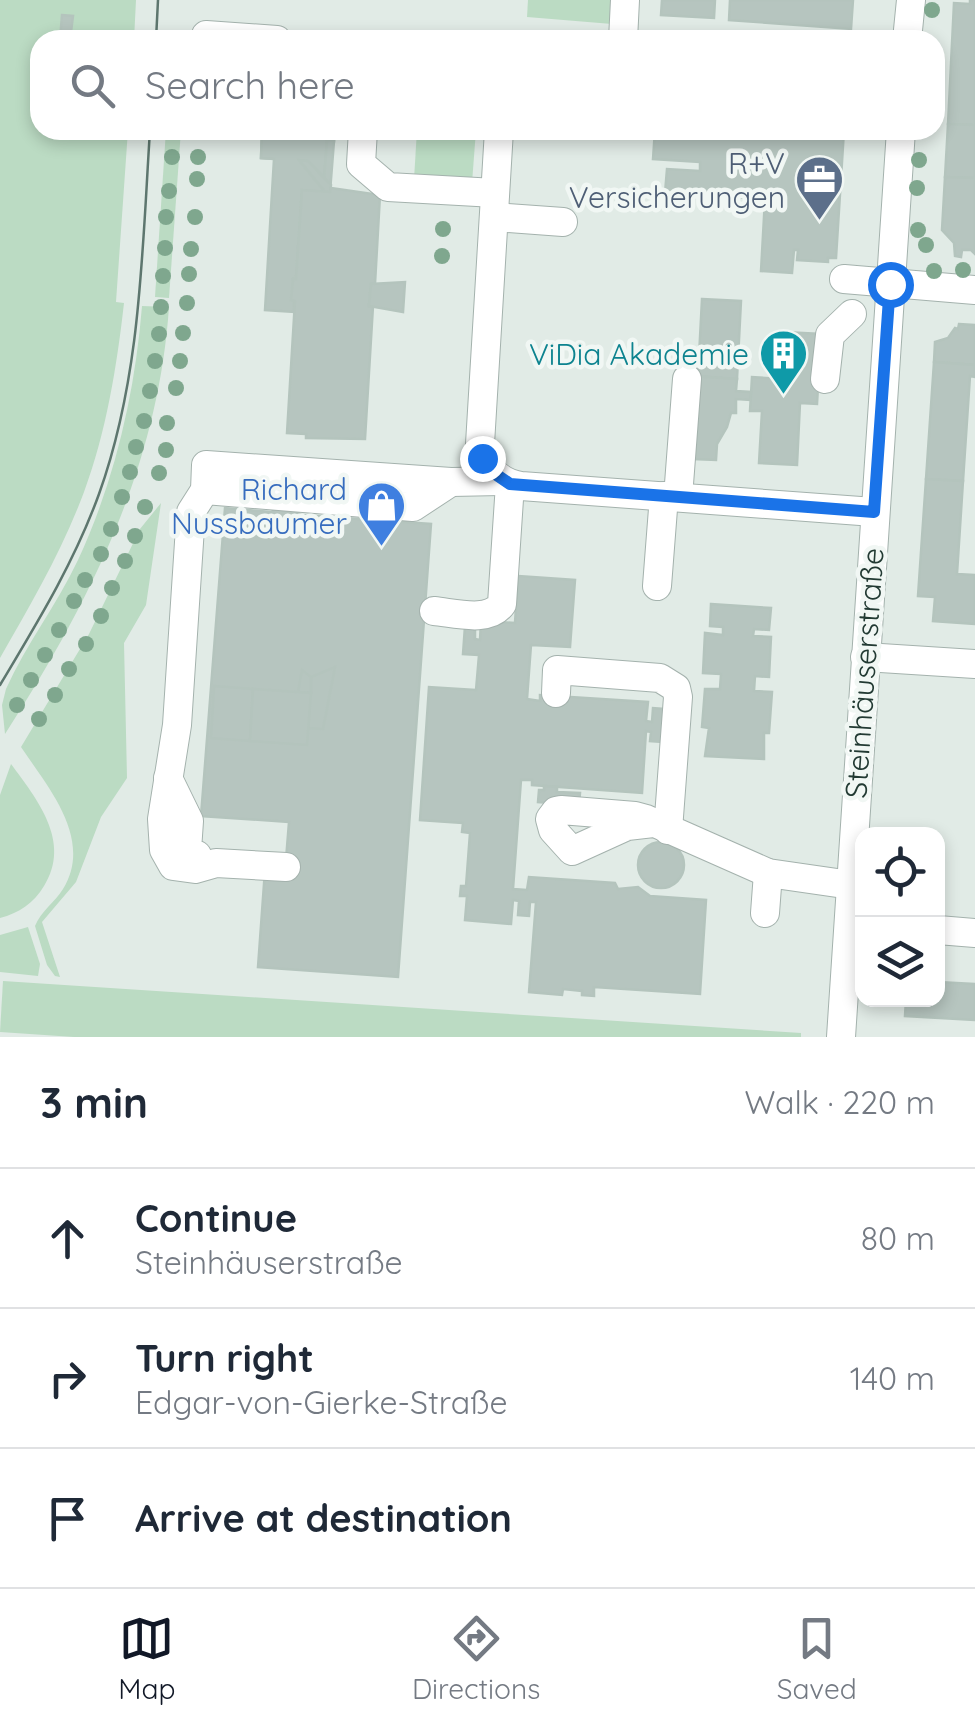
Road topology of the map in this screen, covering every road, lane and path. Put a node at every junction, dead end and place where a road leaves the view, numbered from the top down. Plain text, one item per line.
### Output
1 (625, 0) edge
2 (910, 0) edge
3 (623, 30) edge
4 (908, 30) edge
5 (362, 140) edge
6 (498, 140) edge
7 (900, 140) edge
8 (494, 205) junction
9 (563, 222) dead end
10 (844, 279) dead end
11 (890, 284) junction
12 (975, 290) edge
13 (888, 316) junction
14 (687, 379) dead end
15 (825, 379) dead end
16 (506, 482) junction
17 (671, 497) junction
18 (874, 512) junction
19 (657, 586) dead end
20 (434, 612) dead end
21 (865, 657) junction
22 (975, 664) edge
23 (556, 693) dead end
24 (168, 778) junction
25 (197, 855) dead end
26 (286, 866) dead end
27 (768, 873) junction
28 (851, 885) junction
29 (765, 913) dead end
30 (855, 923) edge
31 (945, 931) edge
32 (975, 933) edge
33 (841, 1037) edge

1 - 3 street
2 - 4 street
5 - 8 street
6 - 8 street
7 - 11 street, Steinhäuserstraße
8 - 9 street
8 - 16 street
10 - 11 street
11 - 12 street
11 - 13 street, Steinhäuserstraße
13 - 15 street
13 - 18 street, Steinhäuserstraße
14 - 17 street
16 - 17 street
16 - 20 street
16 - 24 street
17 - 18 street
17 - 19 street
18 - 21 street, Steinhäuserstraße
21 - 22 street
21 - 28 street, Steinhäuserstraße
23 - 27 street
24 - 25 street
24 - 26 street
27 - 28 street
27 - 29 street
28 - 30 street, Steinhäuserstraße
30 - 33 street, Steinhäuserstraße
31 - 32 street

